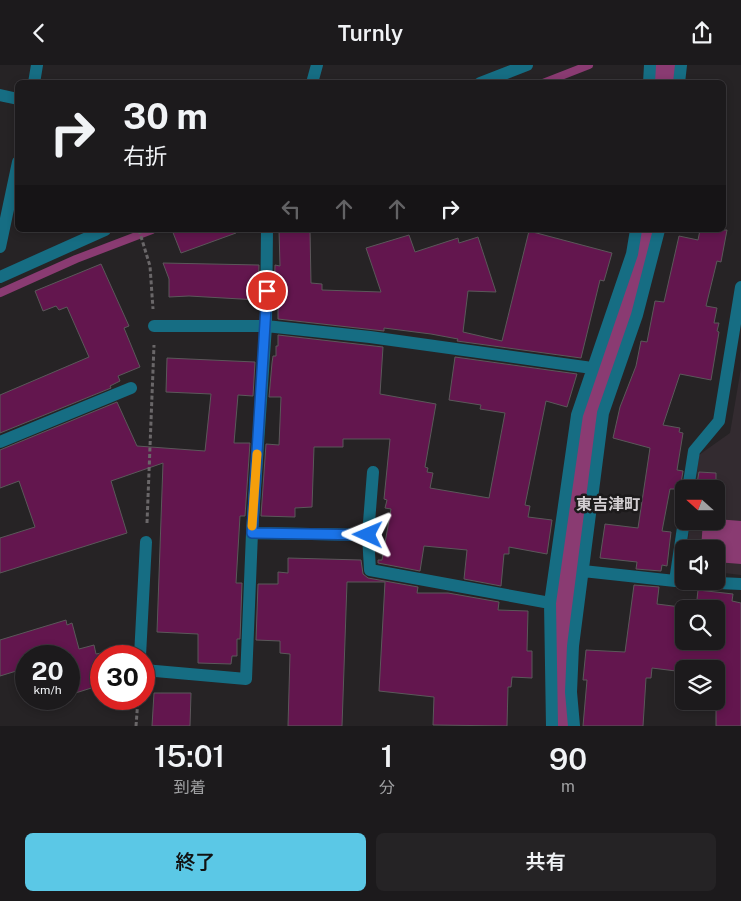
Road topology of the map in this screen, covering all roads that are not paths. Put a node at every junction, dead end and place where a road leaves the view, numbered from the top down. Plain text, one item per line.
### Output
1 (37, 65) edge
2 (317, 65) edge
3 (527, 65) edge
4 (650, 65) edge
5 (681, 65) edge
6 (34, 80) edge
7 (313, 80) edge
8 (488, 80) edge
9 (649, 80) edge
10 (679, 80) edge
11 (0, 95) edge
12 (15, 98) edge
13 (15, 171) edge
14 (5, 200) edge
15 (100, 232) edge
16 (267, 232) edge
17 (636, 232) edge
18 (658, 232) edge
19 (0, 247) edge
20 (2, 273) edge
21 (741, 287) edge
22 (154, 326) dead end
23 (266, 327) junction
24 (592, 368) junction
25 (131, 388) dead end
26 (0, 442) edge
27 (373, 472) dead end
28 (689, 480) edge
29 (252, 533) junction
30 (368, 535) junction
31 (146, 541) dead end
32 (583, 571) junction
33 (675, 581) edge
34 (725, 583) edge
35 (741, 584) edge
36 (550, 603) junction
37 (141, 645) edge
38 (155, 671) edge
39 (552, 726) edge
40 (574, 726) edge

1 - 6 street
2 - 7 street
3 - 8 street
4 - 9 street
5 - 10 street
11 - 12 street
13 - 14 street
14 - 19 street
15 - 20 street
16 - 23 street
17 - 24 street
18 - 32 street
21 - 28 street
22 - 23 street
23 - 24 street
23 - 29 street
24 - 36 street
25 - 26 street
27 - 30 street
29 - 30 street
29 - 38 street
30 - 36 street
31 - 37 street
32 - 33 street
32 - 40 street
34 - 35 street
36 - 39 street

